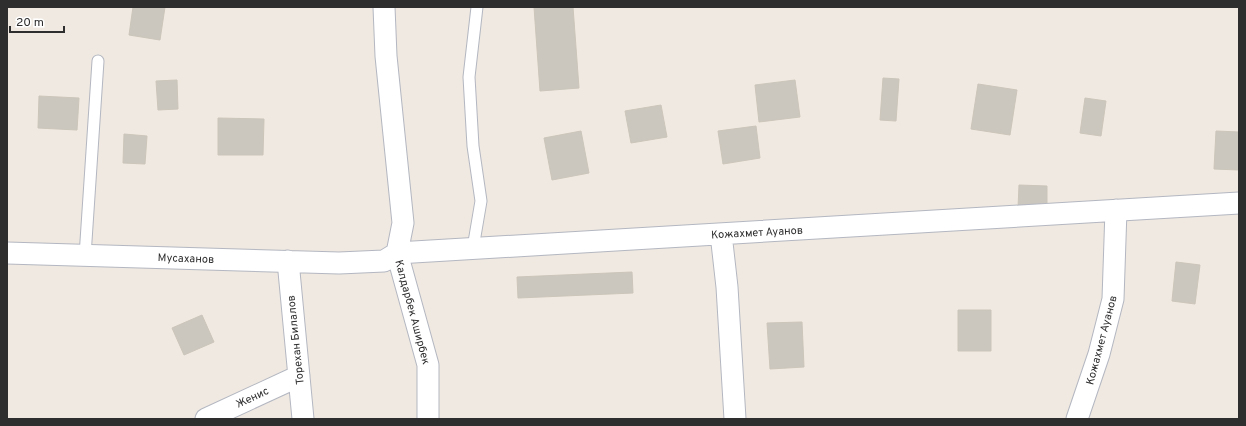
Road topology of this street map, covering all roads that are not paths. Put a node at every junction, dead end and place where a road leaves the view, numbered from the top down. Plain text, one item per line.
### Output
1 (384, 7) edge
2 (477, 7) edge
3 (98, 61) dead end
4 (1239, 203) edge
5 (1116, 210) junction
6 (721, 234) junction
7 (473, 248) junction
8 (7, 253) edge
9 (397, 253) junction
10 (86, 256) junction
11 (288, 261) junction
12 (299, 376) junction
13 (206, 419) edge
14 (303, 419) edge
15 (428, 419) edge
16 (736, 419) edge
17 (1077, 419) edge

1 - 9 street
2 - 7 lane
3 - 10 lane
4 - 5 street, Кожахмет Ауанов
5 - 6 street, Кожахмет Ауанов
5 - 17 street, Кожахмет Ауанов
6 - 7 street, Кожахмет Ауанов
6 - 16 street
7 - 9 street, Кожахмет Ауанов
8 - 10 street, Мусаханов
9 - 11 street, Мусаханов
9 - 15 street, Калдарбек Аширбек
10 - 11 street, Мусаханов
11 - 12 street, Торехан Билалов
12 - 13 street, Женис
12 - 14 street, Торехан Билалов

